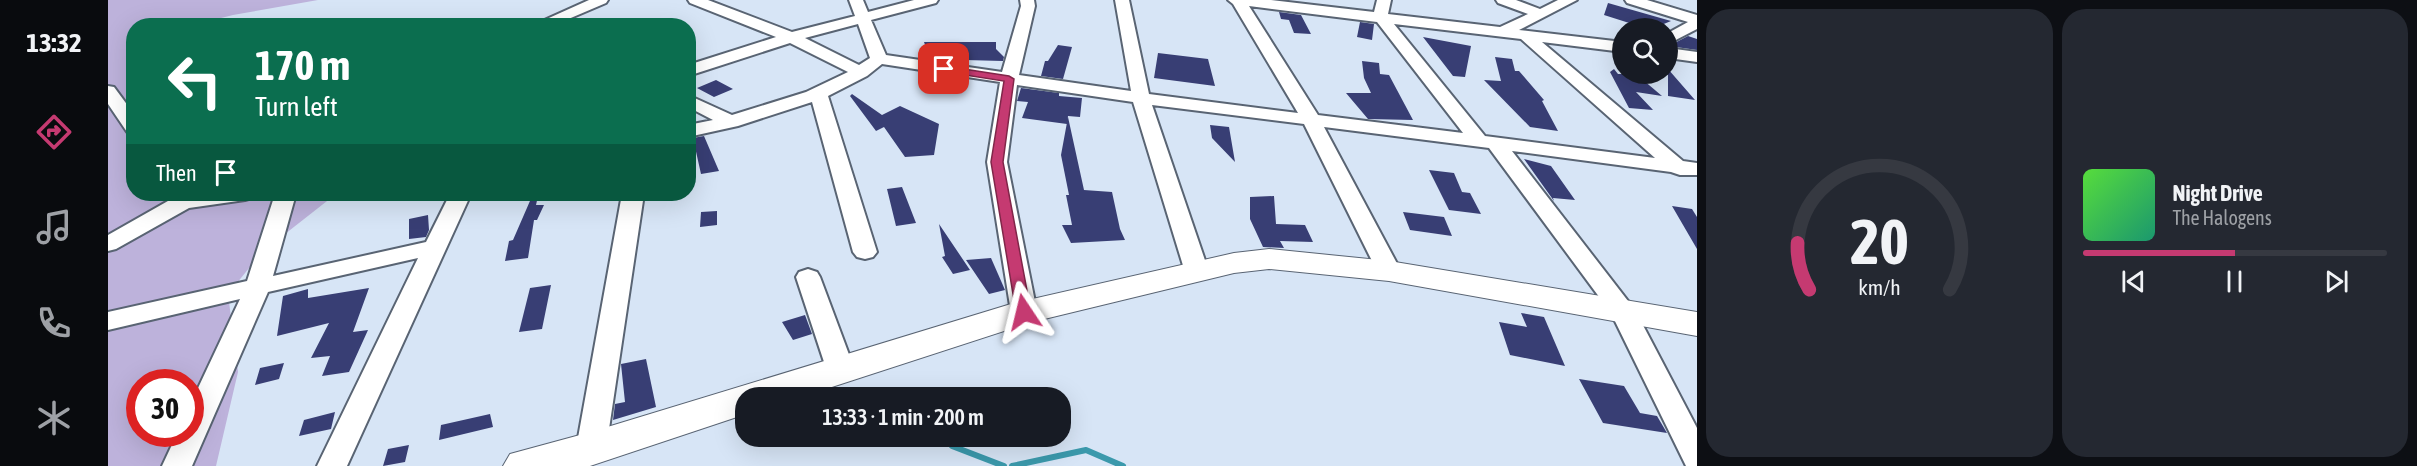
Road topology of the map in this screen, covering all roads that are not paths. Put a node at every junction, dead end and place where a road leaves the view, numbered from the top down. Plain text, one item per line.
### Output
1 (601, 0) edge
2 (695, 0) edge
3 (931, 0) edge
4 (1027, 0) edge
5 (1122, 0) edge
6 (1236, 0) edge
7 (1503, 0) edge
8 (1570, 0) edge
9 (1632, 0) edge
10 (1285, 3) edge
11 (860, 8) edge
12 (1382, 8) edge
13 (1541, 14) junction
14 (557, 18) edge
15 (1697, 22) edge
16 (1500, 33) junction
17 (1678, 33) edge
18 (1527, 37) junction
19 (791, 38) junction
20 (1612, 46) edge
21 (1678, 54) edge
22 (1697, 57) edge
23 (879, 59) junction
24 (696, 68) edge
25 (861, 72) junction
26 (1009, 79) junction
27 (108, 91) edge
28 (819, 92) junction
29 (1141, 98) junction
30 (696, 104) edge
31 (126, 117) edge
32 (1311, 119) junction
33 (731, 122) junction
34 (696, 129) edge
35 (1488, 143) junction
36 (1688, 168) edge
37 (1697, 184) edge
38 (176, 201) edge
39 (283, 201) edge
40 (457, 201) edge
41 (632, 201) edge
42 (108, 243) edge
43 (434, 247) junction
44 (865, 252) dead end
45 (1197, 272) junction
46 (1389, 272) junction
47 (808, 277) dead end
48 (258, 287) junction
49 (1623, 310) junction
50 (1024, 312) junction
51 (108, 321) edge
52 (1697, 324) edge
53 (840, 368) junction
54 (782, 387) edge
55 (735, 402) edge
56 (591, 449) junction
57 (1697, 457) edge
58 (177, 466) edge
59 (332, 466) edge
60 (525, 466) edge

1 - 14 street
2 - 19 street
3 - 11 street
4 - 26 street
5 - 29 street
6 - 10 street
6 - 32 street
7 - 13 street
8 - 13 street
9 - 15 street
10 - 12 street
11 - 19 street
11 - 23 street
12 - 16 street
12 - 35 street
13 - 16 street
15 - 17 street
16 - 18 street
18 - 20 street
18 - 36 street
19 - 24 street
19 - 25 street
21 - 22 street
23 - 25 street
23 - 26 street
25 - 28 street
26 - 29 street
26 - 50 street
27 - 31 street
28 - 33 street
28 - 44 street
29 - 32 street
29 - 45 street
30 - 33 street
32 - 35 street
32 - 46 street
33 - 34 street
35 - 36 street
35 - 49 street
36 - 37 street
38 - 42 street
39 - 48 street
40 - 43 street
41 - 56 street
43 - 48 street
43 - 59 street
45 - 46 street
45 - 50 street
46 - 49 street
47 - 53 street
48 - 51 street
48 - 58 street
49 - 52 street
49 - 57 street
50 - 53 street
53 - 54 street
55 - 56 street
56 - 60 street

